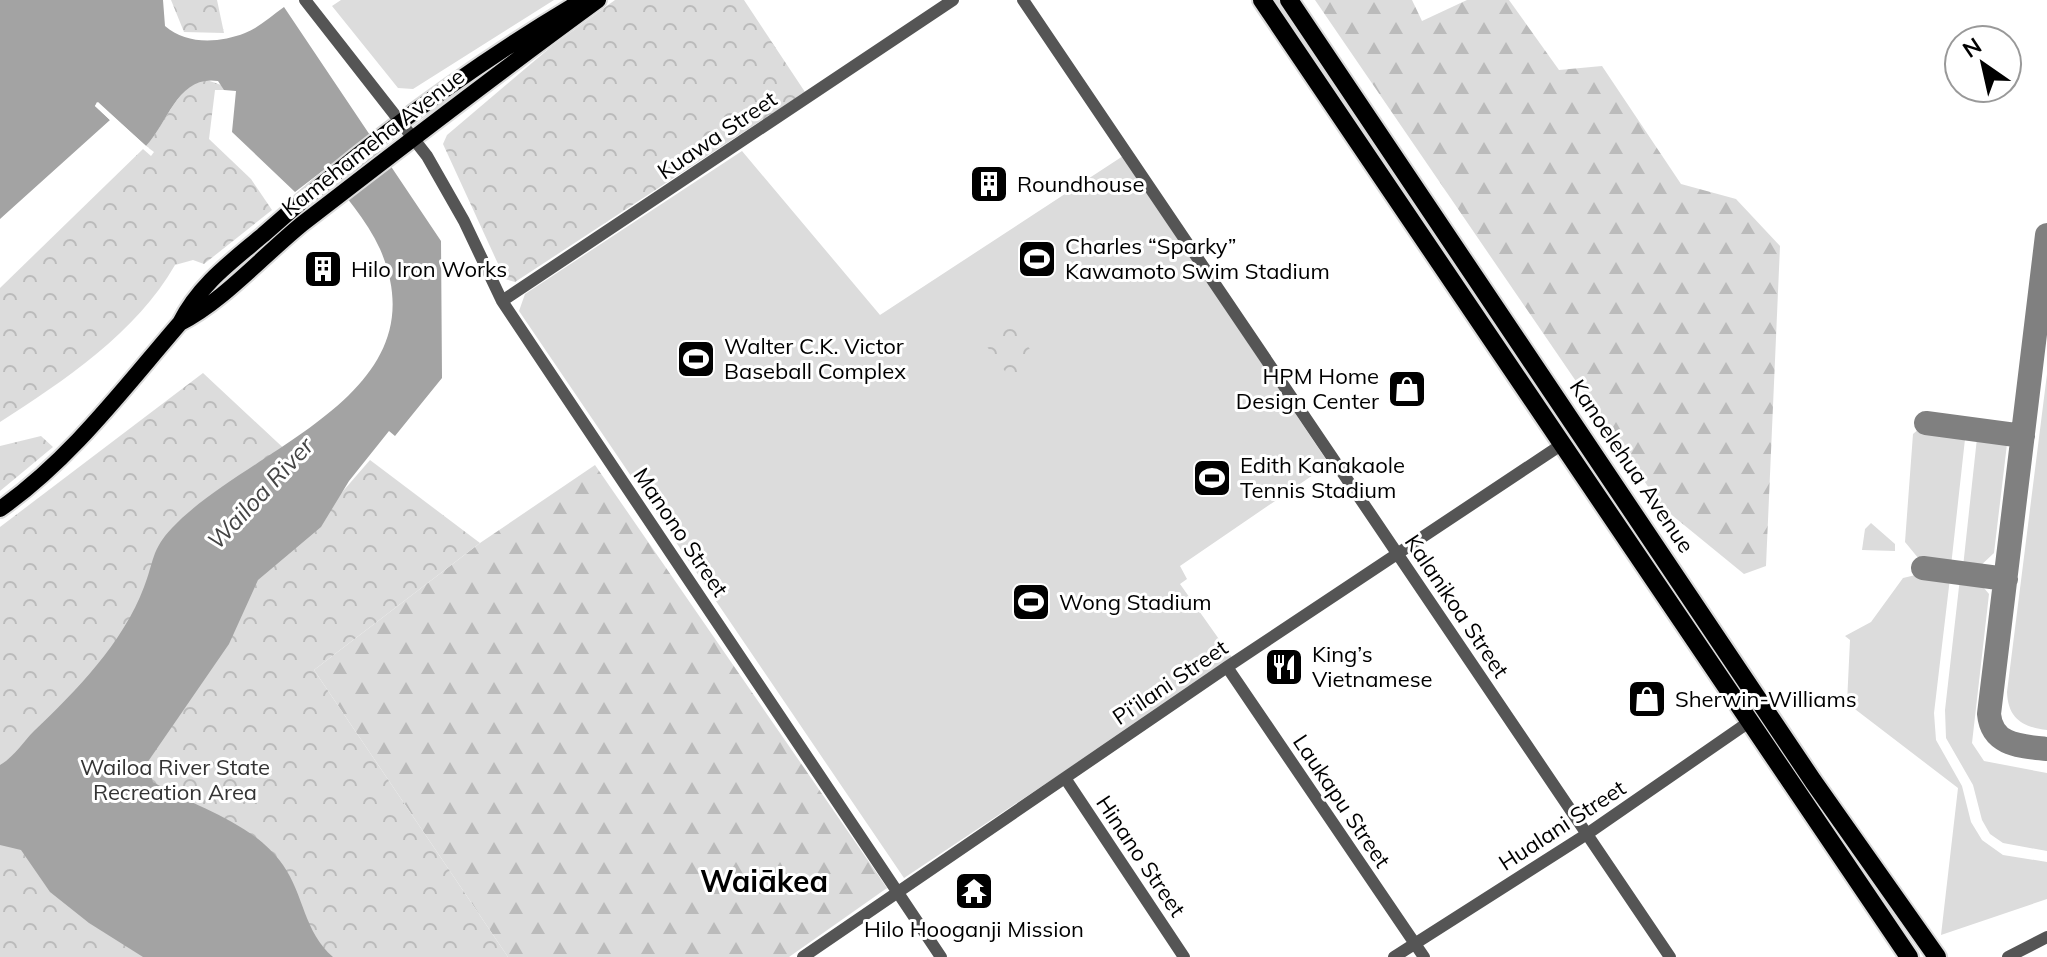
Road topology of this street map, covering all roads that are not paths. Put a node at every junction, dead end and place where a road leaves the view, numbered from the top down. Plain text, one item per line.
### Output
1 (305, 0) edge
2 (583, 0) edge
3 (598, 0) edge
4 (953, 0) edge
5 (1023, 0) edge
6 (1262, 0) edge
7 (1289, 0) edge
8 (402, 122) junction
9 (414, 137) junction
10 (502, 301) junction
11 (180, 323) junction
12 (1553, 391) junction
13 (1561, 445) junction
14 (1596, 458) junction
15 (0, 509) edge
16 (1398, 555) junction
17 (1227, 667) junction
18 (1749, 722) junction
19 (1065, 778) junction
20 (1587, 834) junction
21 (898, 893) junction
22 (2047, 937) edge
23 (1415, 943) junction
24 (803, 957) edge
25 (941, 957) edge
26 (1184, 957) edge
27 (1394, 957) edge
28 (1424, 957) edge
29 (1670, 957) edge
30 (1909, 957) edge
31 (1937, 957) edge
32 (2008, 957) edge

1 - 8 street, Manono Street
2 - 8 main road, Kamehameha Avenue
3 - 9 main road, Kamehameha Avenue
4 - 10 street, Kuawa Street
5 - 16 street, Kalanikoa Street
6 - 13 highway
7 - 12 highway, Kanoelehua Avenue
8 - 9 street, Manono Street
8 - 11 main road, Kamehameha Avenue
9 - 10 street, Manono Street
9 - 11 main road, Kamehameha Avenue
10 - 21 street, Manono Street
11 - 15 main road, Kamehameha Avenue
12 - 13 highway
12 - 14 highway, Kanoelehua Avenue
13 - 14 highway
13 - 16 street, Pi‘ilani Street
13 - 18 highway
14 - 31 highway, Kanoelehua Avenue
16 - 17 street, Pi‘ilani Street
16 - 20 street, Kalanikoa Street
17 - 19 street, Pi‘ilani Street
17 - 23 street, Laukapu Street
18 - 20 street, Hualani Street
18 - 30 highway
19 - 21 street, Pi‘ilani Street
19 - 26 street, Hinano Street
20 - 23 street, Hualani Street
20 - 29 street, Kalanikoa Street
21 - 24 street, Pi‘ilani Street
21 - 25 street, Manono Street
22 - 32 street
23 - 27 street, Hualani Street
23 - 28 street, Laukapu Street

